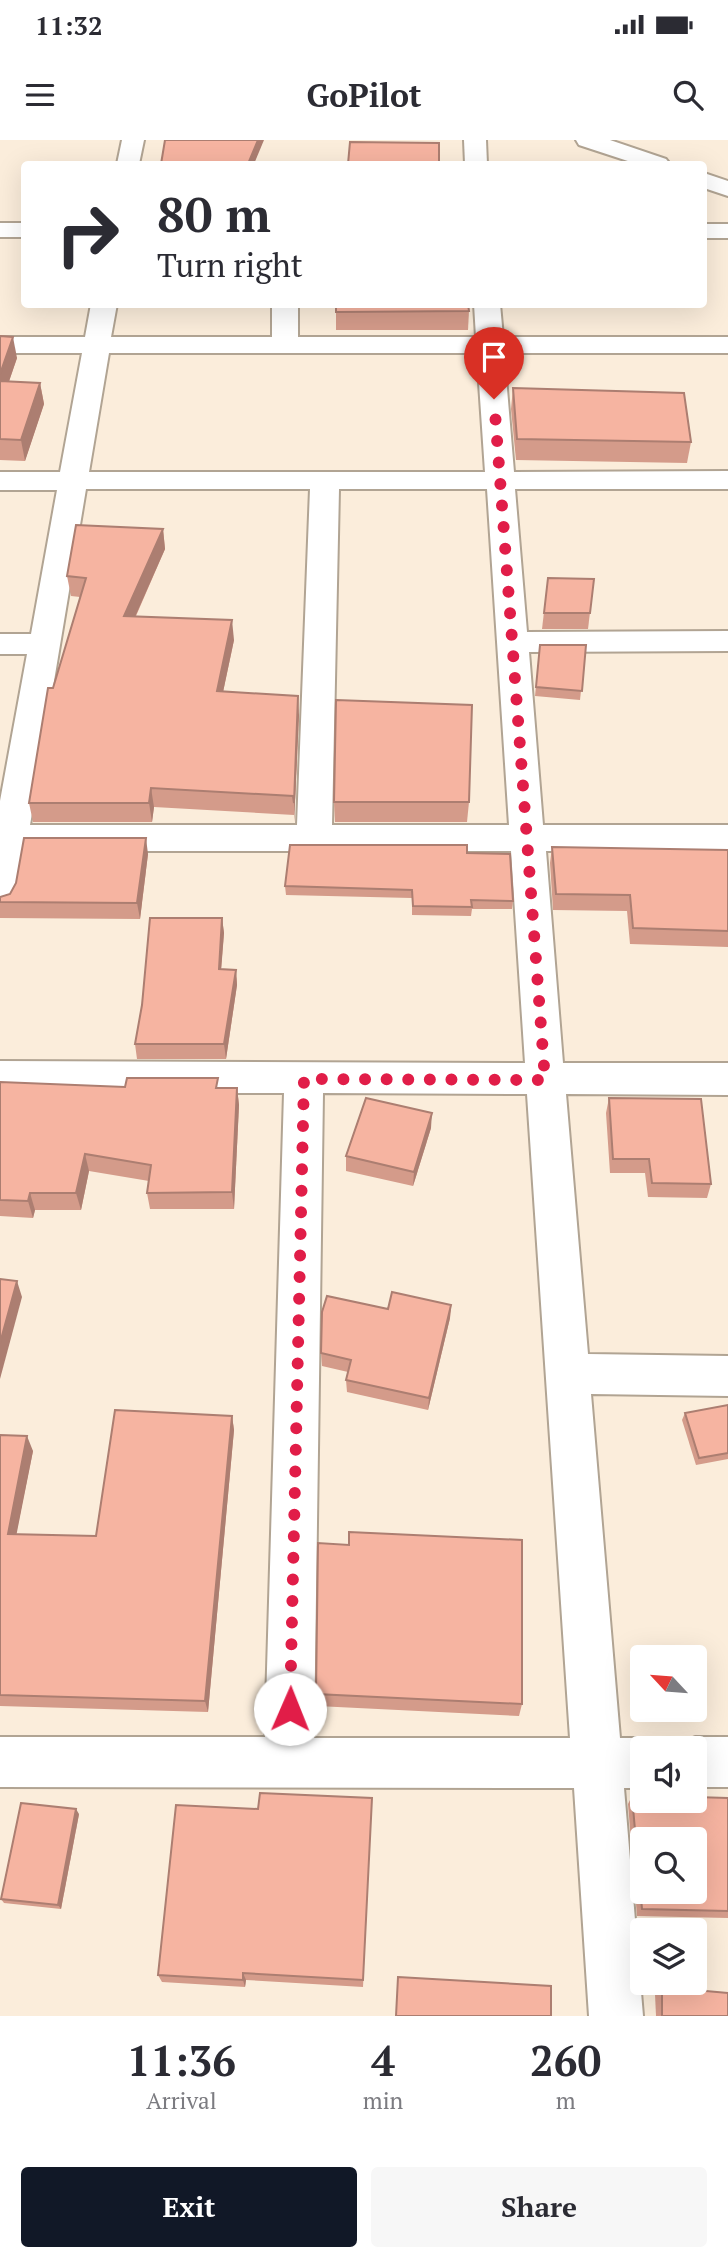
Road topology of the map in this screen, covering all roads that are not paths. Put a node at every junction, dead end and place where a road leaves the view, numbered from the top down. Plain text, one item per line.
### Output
1 (133, 140) edge
2 (475, 140) edge
3 (587, 140) edge
4 (129, 161) edge
5 (476, 161) edge
6 (649, 161) edge
7 (707, 181) edge
8 (728, 189) edge
9 (0, 230) edge
10 (21, 230) edge
11 (707, 231) edge
12 (728, 231) edge
13 (103, 308) edge
14 (285, 308) edge
15 (487, 308) edge
16 (97, 344) junction
17 (0, 345) edge
18 (285, 345) junction
19 (490, 345) junction
20 (728, 345) edge
21 (728, 480) edge
22 (0, 481) edge
23 (325, 481) junction
24 (500, 481) junction
25 (73, 482) junction
26 (728, 641) edge
27 (512, 642) junction
28 (0, 644) edge
29 (44, 644) junction
30 (527, 836) junction
31 (314, 837) junction
32 (5, 838) edge
33 (728, 838) edge
34 (0, 898) edge
35 (0, 1077) edge
36 (304, 1079) junction
37 (728, 1079) edge
38 (545, 1080) junction
39 (567, 1374) junction
40 (728, 1376) edge
41 (0, 1762) edge
42 (707, 1762) edge
43 (728, 1762) edge
44 (289, 1763) junction
45 (619, 1764) edge
46 (616, 2016) edge

1 - 4 street
2 - 5 street
3 - 6 street
7 - 8 street
9 - 10 street
11 - 12 street
13 - 16 street
14 - 18 street
15 - 19 street
16 - 17 street
16 - 18 street
16 - 25 street
18 - 19 street
19 - 20 street
19 - 24 street
21 - 24 street
22 - 25 street
23 - 24 street
23 - 25 street
23 - 31 street
24 - 27 street
25 - 29 street
26 - 27 street
27 - 30 street
28 - 29 street
29 - 32 street
30 - 31 street
30 - 33 street
30 - 38 street
31 - 32 street
32 - 34 street
35 - 36 street
36 - 38 street
36 - 44 street
37 - 38 street
38 - 39 street
39 - 40 street
39 - 45 street
41 - 44 street
42 - 43 street
44 - 45 street
45 - 46 street

